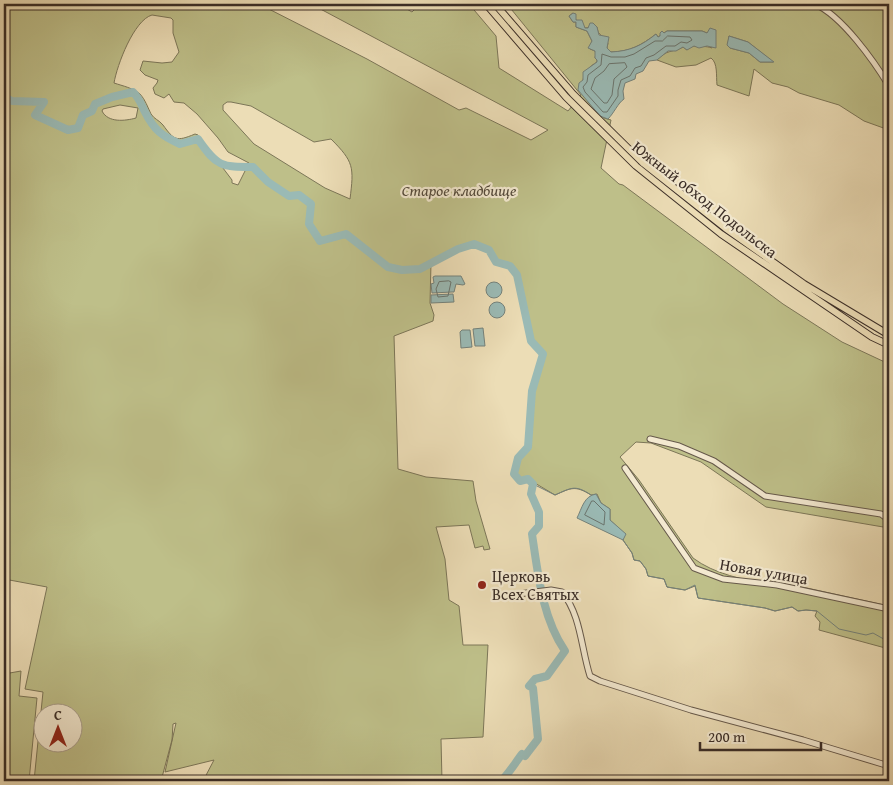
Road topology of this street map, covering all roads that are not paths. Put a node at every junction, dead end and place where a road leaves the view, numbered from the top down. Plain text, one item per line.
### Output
1 (486, 4) edge
2 (495, 4) edge
3 (815, 4) edge
4 (889, 86) edge
5 (889, 126) edge
6 (889, 133) edge
7 (889, 335) edge
8 (889, 345) edge
9 (650, 439) dead end
10 (625, 468) dead end
11 (889, 520) edge
12 (502, 596) dead end
13 (889, 609) edge
14 (889, 766) edge

1 - 8 main road, Южный обход Подольска
2 - 7 main road, Южный обход Подольска
3 - 4 street
5 - 6 street
9 - 11 street
10 - 13 street, Новая улица
12 - 14 street

